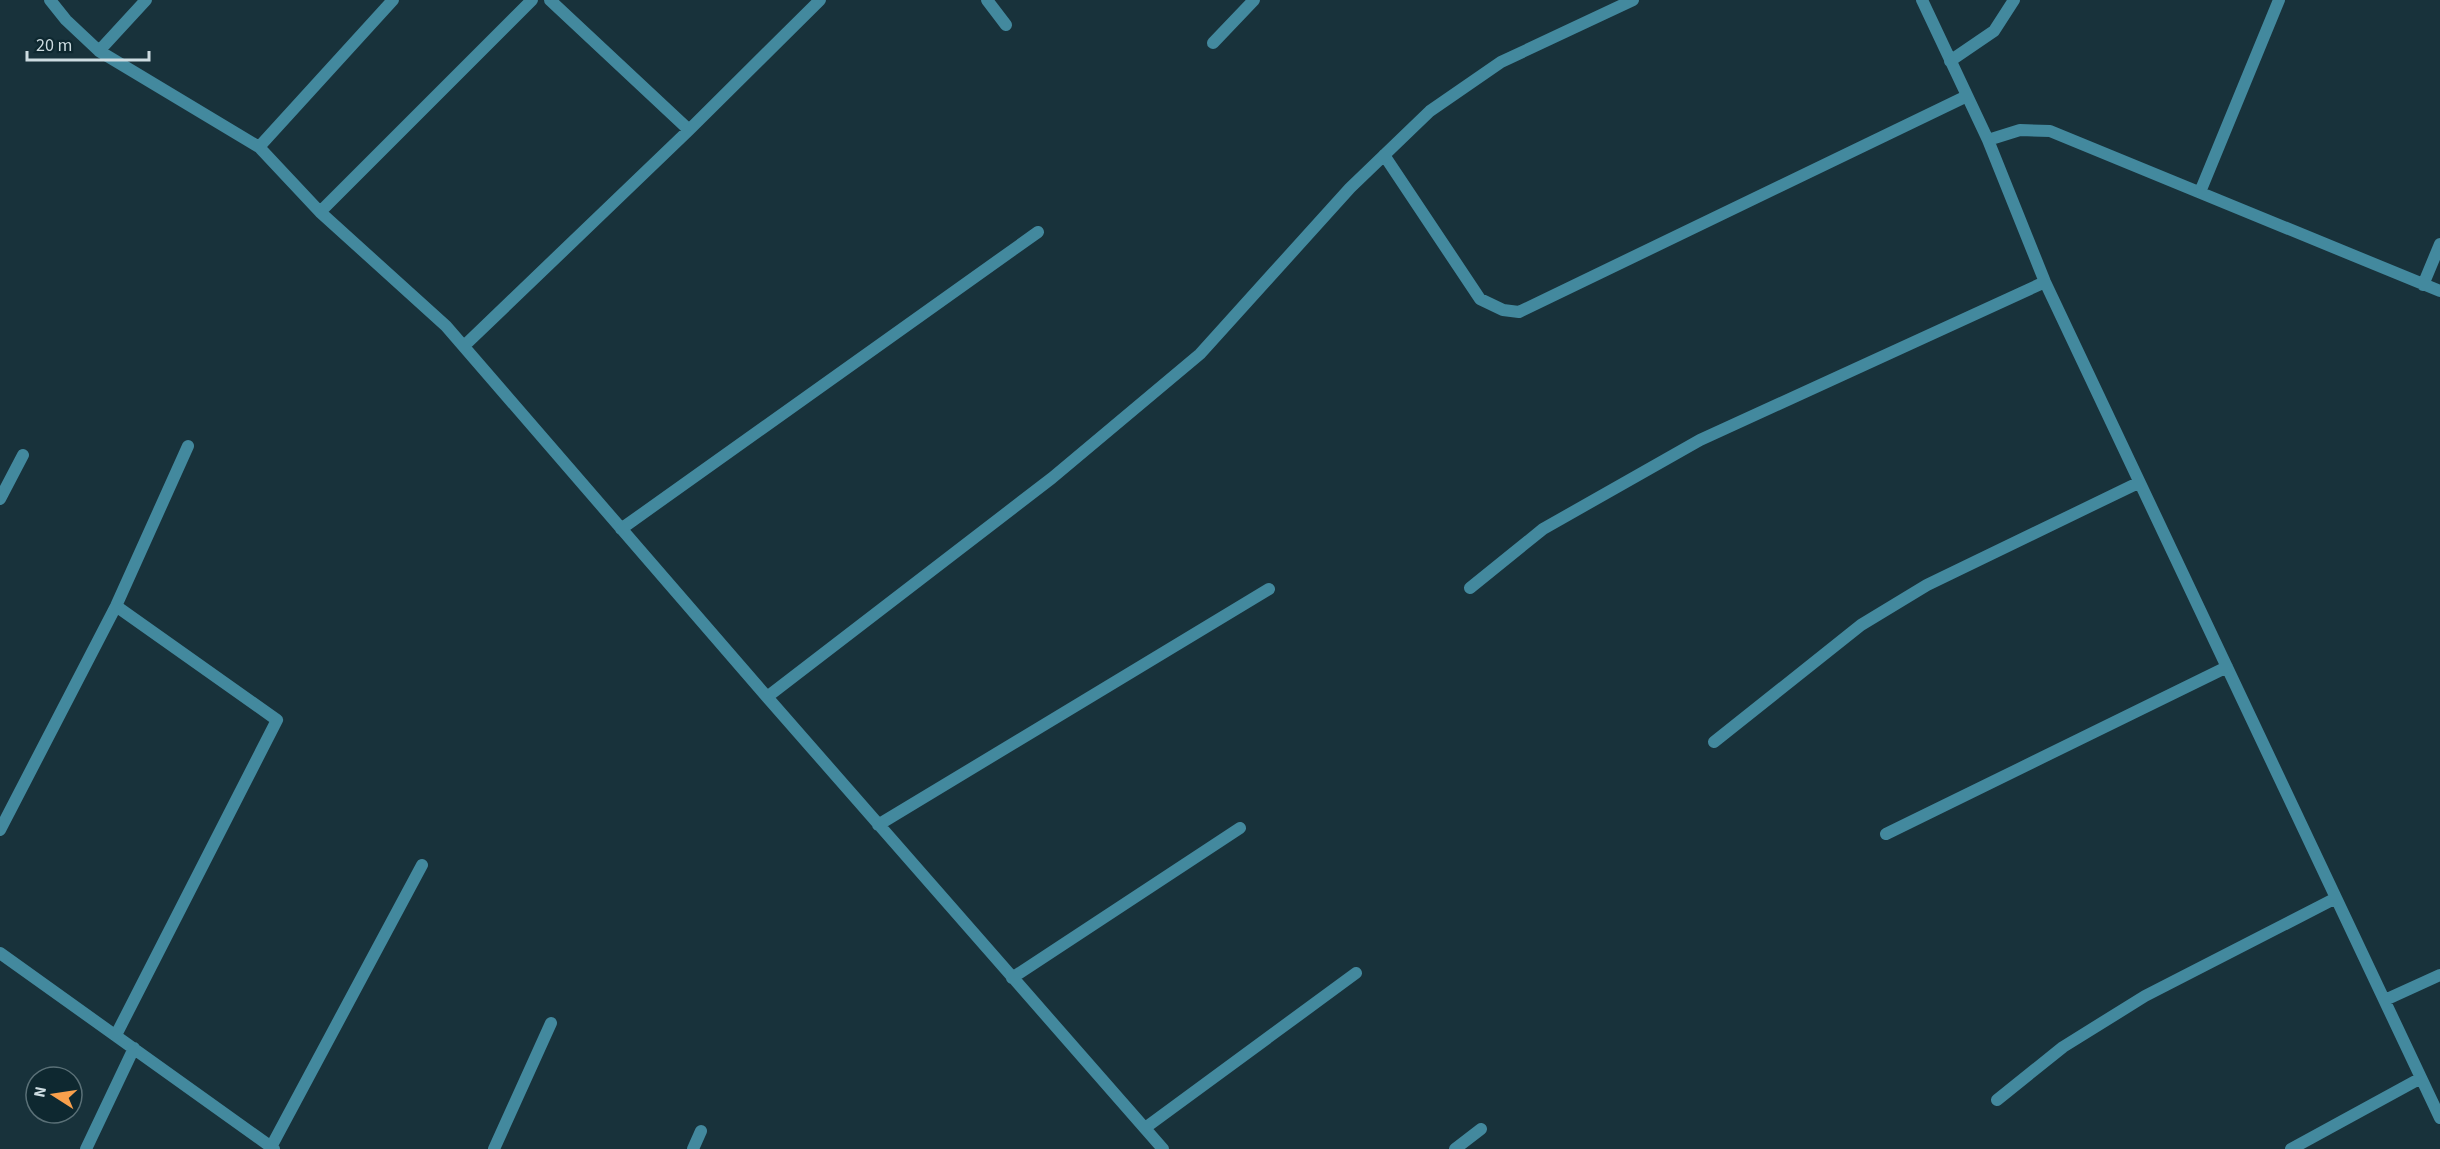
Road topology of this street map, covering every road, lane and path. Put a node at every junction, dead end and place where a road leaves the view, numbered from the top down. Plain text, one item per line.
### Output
1 (50, 0) edge
2 (146, 0) edge
3 (393, 0) edge
4 (532, 0) edge
5 (550, 0) edge
6 (820, 0) edge
7 (987, 0) edge
8 (1254, 0) edge
9 (1633, 0) edge
10 (1922, 0) edge
11 (2014, 0) edge
12 (2279, 0) edge
13 (1006, 25) dead end
14 (1213, 43) dead end
15 (99, 51) junction
16 (1950, 61) junction
17 (1967, 96) junction
18 (689, 130) junction
19 (1988, 140) junction
20 (259, 147) junction
21 (1384, 155) junction
22 (2200, 192) junction
23 (320, 212) junction
24 (1038, 232) dead end
25 (2440, 244) edge
26 (2044, 282) junction
27 (2423, 285) junction
28 (2440, 291) edge
29 (464, 346) junction
30 (188, 446) dead end
31 (23, 454) dead end
32 (2138, 483) junction
33 (0, 499) edge
34 (621, 529) junction
35 (1470, 588) dead end
36 (1269, 589) dead end
37 (116, 606) junction
38 (2227, 667) junction
39 (766, 698) junction
40 (1714, 742) dead end
41 (878, 825) junction
42 (1240, 828) dead end
43 (0, 830) edge
44 (1886, 834) dead end
45 (422, 865) dead end
46 (2336, 898) junction
47 (0, 952) edge
48 (1356, 973) dead end
49 (2440, 975) edge
50 (1012, 978) junction
51 (2385, 1000) junction
52 (551, 1023) dead end
53 (116, 1035) junction
54 (134, 1048) junction
55 (2421, 1078) junction
56 (1997, 1100) dead end
57 (2440, 1118) edge
58 (1144, 1128) junction
59 (1481, 1129) dead end
60 (700, 1131) dead end
61 (272, 1148) edge
62 (86, 1149) edge
63 (494, 1149) edge
64 (693, 1149) edge
65 (1163, 1149) edge
66 (1455, 1149) edge
67 (2291, 1149) edge

1 - 15 street
2 - 15 street
3 - 20 street
4 - 23 street
5 - 18 street
6 - 18 street
7 - 13 street
8 - 14 street
9 - 21 street
10 - 16 street
11 - 16 street
12 - 22 street
15 - 20 street
16 - 17 street
17 - 19 street
17 - 21 street
18 - 29 street
19 - 22 street
19 - 26 street
20 - 23 street
21 - 39 street
22 - 27 street
23 - 29 street
24 - 34 street
25 - 27 street
26 - 32 street
26 - 35 street
27 - 28 street
29 - 34 street
30 - 37 street
31 - 33 street
32 - 38 street
32 - 40 street
34 - 39 street
36 - 41 street
37 - 43 street
37 - 53 street
38 - 44 street
38 - 46 street
39 - 41 street
41 - 50 street
42 - 50 street
45 - 61 street
46 - 51 street
46 - 56 street
47 - 53 street
48 - 58 street
49 - 51 street
50 - 58 street
51 - 55 street
52 - 63 street
53 - 54 street
54 - 61 street
54 - 62 street
55 - 57 street
55 - 67 street
58 - 65 street
59 - 66 street
60 - 64 street

